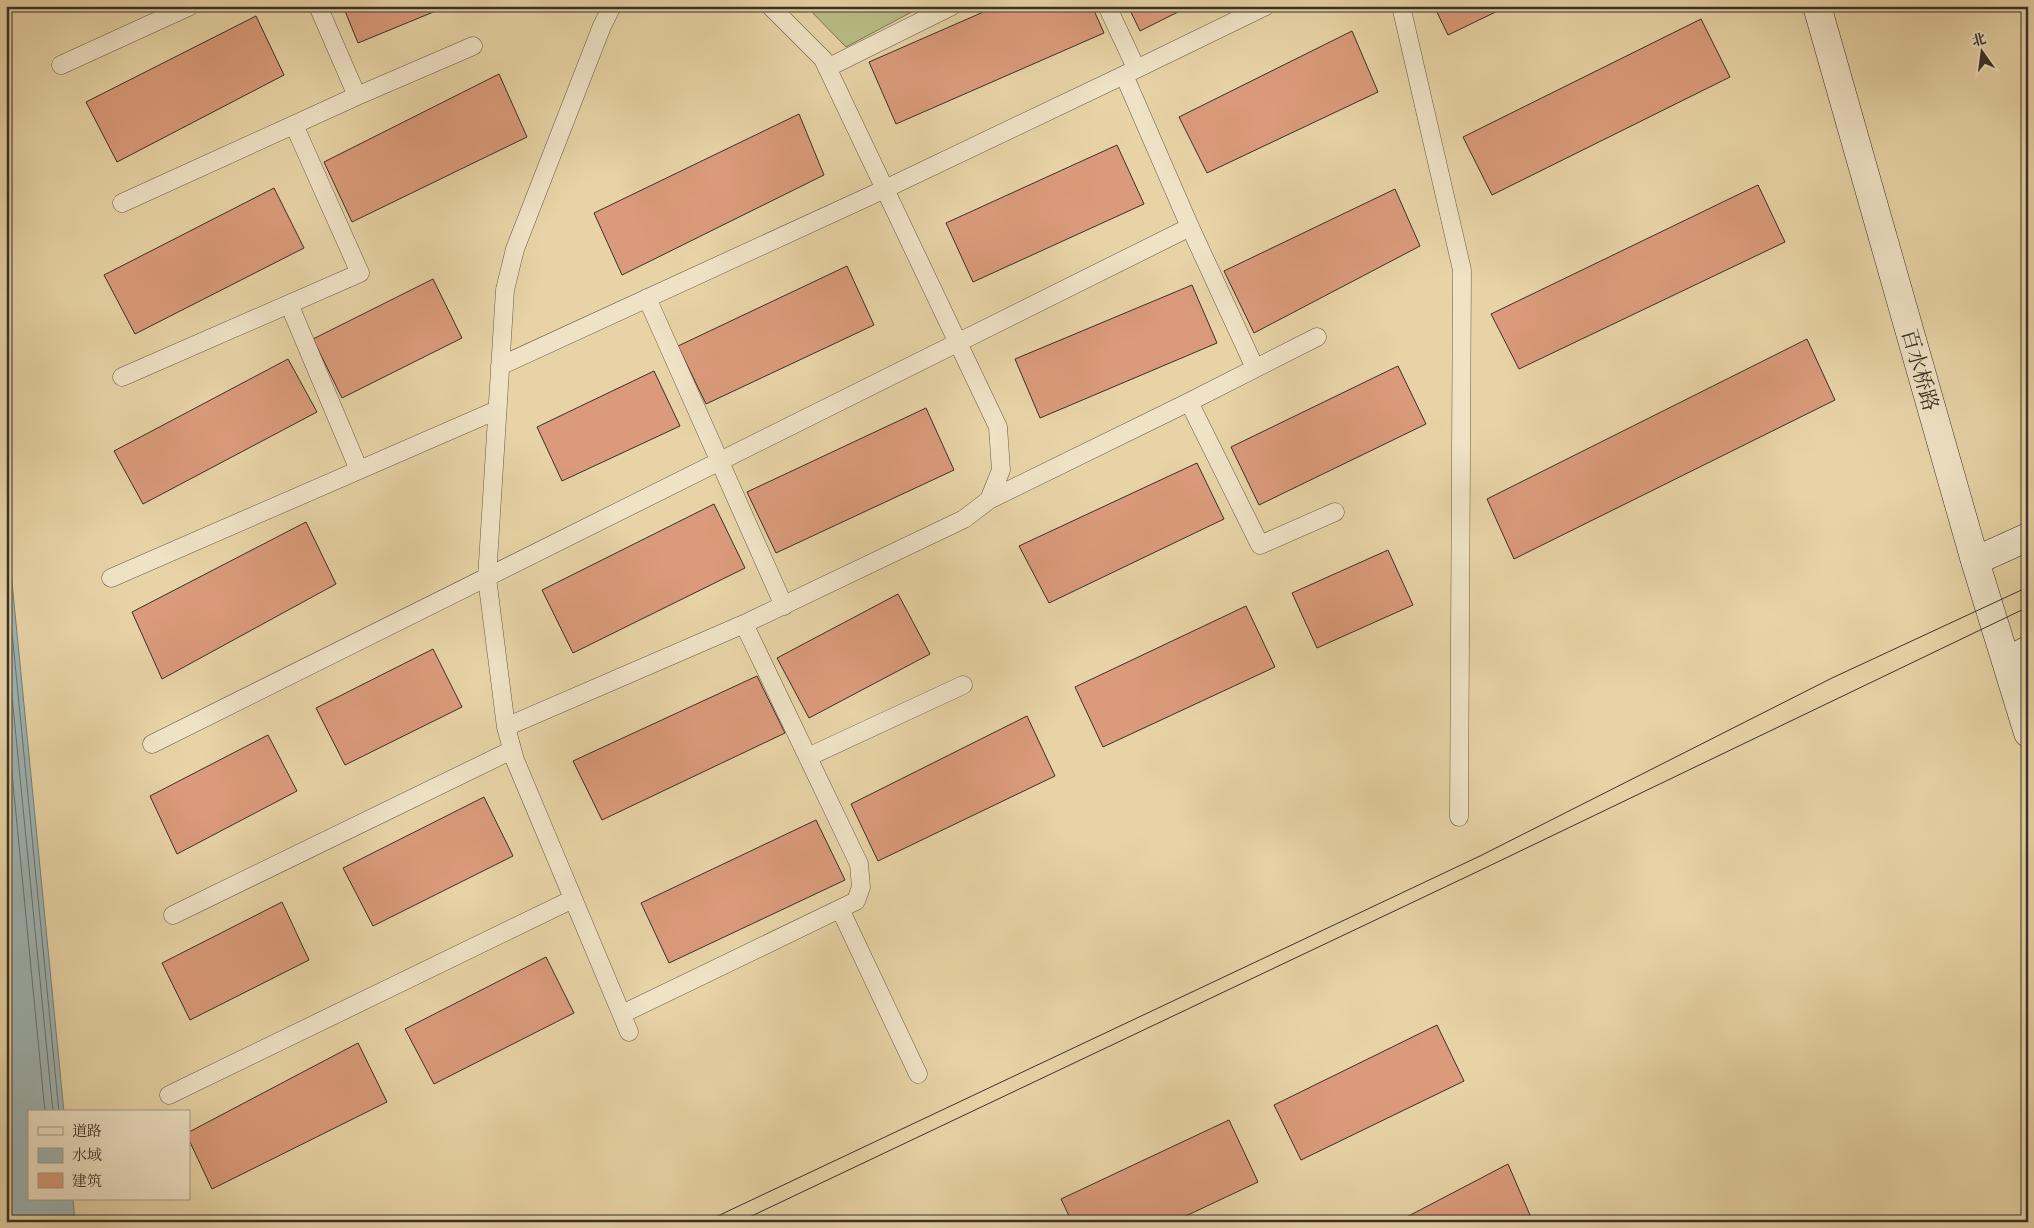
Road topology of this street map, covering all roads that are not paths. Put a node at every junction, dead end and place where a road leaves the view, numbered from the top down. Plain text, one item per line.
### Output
1 (190, 6) edge
2 (318, 6) edge
3 (612, 6) edge
4 (770, 6) edge
5 (952, 6) edge
6 (1107, 6) edge
7 (1266, 6) edge
8 (1401, 6) edge
9 (1817, 6) edge
10 (473, 46) dead end
11 (61, 65) dead end
12 (827, 68) junction
13 (1130, 72) junction
14 (357, 96) junction
15 (294, 125) junction
16 (885, 189) junction
17 (122, 202) dead end
18 (1190, 227) junction
19 (647, 298) junction
20 (289, 304) junction
21 (1317, 337) dead end
22 (958, 343) junction
23 (500, 366) junction
24 (1255, 368) junction
25 (122, 377) dead end
26 (1189, 402) junction
27 (497, 410) junction
28 (719, 463) junction
29 (358, 470) junction
30 (989, 500) junction
31 (1335, 512) dead end
32 (2028, 537) edge
33 (1974, 561) junction
34 (111, 578) dead end
35 (487, 578) junction
36 (784, 606) junction
37 (744, 624) junction
38 (2017, 656) edge
39 (964, 686) dead end
40 (506, 728) junction
41 (2028, 733) edge
42 (152, 744) dead end
43 (512, 750) junction
44 (808, 758) junction
45 (1459, 817) dead end
46 (573, 899) junction
47 (840, 909) junction
48 (174, 915) dead end
49 (622, 1014) junction
50 (629, 1032) dead end
51 (918, 1074) dead end
52 (169, 1095) dead end

1 - 11 lane
2 - 14 lane
3 - 23 lane
4 - 12 lane
5 - 12 lane
6 - 13 lane
7 - 13 lane
8 - 45 lane
9 - 33 street, 百水桥路
10 - 14 lane
12 - 16 lane
13 - 16 lane
13 - 18 lane
14 - 15 lane
15 - 17 lane
15 - 20 lane
16 - 19 lane
16 - 22 lane
18 - 22 lane
18 - 24 lane
19 - 23 lane
19 - 28 lane
20 - 25 lane
20 - 29 lane
21 - 24 lane
22 - 28 lane
22 - 30 lane
23 - 27 lane
24 - 26 lane
26 - 30 lane
26 - 31 lane
27 - 29 lane
27 - 35 lane
28 - 35 lane
28 - 36 lane
29 - 34 lane
30 - 36 lane
32 - 33 street
33 - 38 street, 百水桥路
35 - 40 lane
35 - 42 lane
36 - 37 lane
37 - 40 lane
37 - 44 lane
38 - 41 street, 百水桥路
39 - 44 lane
40 - 43 lane
43 - 46 lane
43 - 48 lane
44 - 47 lane
46 - 49 lane
46 - 52 lane
47 - 49 lane
47 - 51 lane
49 - 50 lane

